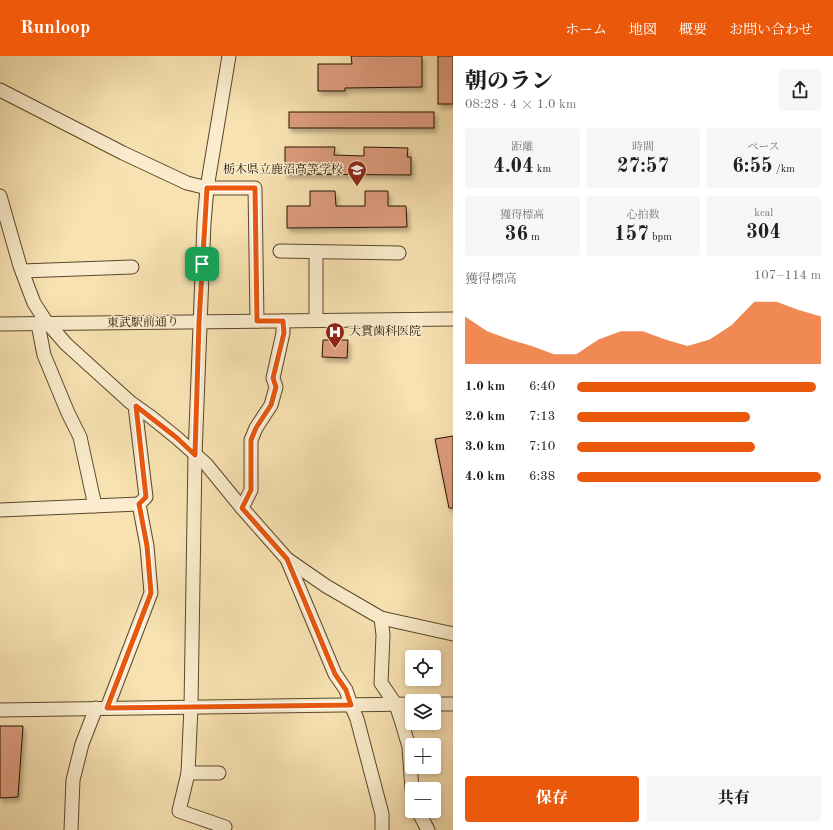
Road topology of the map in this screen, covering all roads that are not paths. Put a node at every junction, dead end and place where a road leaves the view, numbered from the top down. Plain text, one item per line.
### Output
1 (229, 56) edge
2 (0, 90) edge
3 (207, 188) junction
4 (0, 196) edge
5 (280, 251) dead end
6 (316, 252) junction
7 (399, 253) dead end
8 (132, 267) dead end
9 (22, 271) junction
10 (453, 318) edge
11 (316, 320) junction
12 (257, 321) junction
13 (283, 321) junction
14 (199, 322) junction
15 (0, 324) edge
16 (44, 324) junction
17 (136, 406) junction
18 (195, 455) junction
19 (139, 504) junction
20 (95, 506) junction
21 (242, 508) junction
22 (0, 510) edge
23 (287, 559) junction
24 (381, 618) junction
25 (453, 634) edge
26 (405, 704) edge
27 (441, 704) edge
28 (453, 704) edge
29 (351, 705) junction
30 (396, 705) junction
31 (191, 707) junction
32 (101, 708) junction
33 (0, 710) edge
34 (188, 773) junction
35 (219, 773) dead end
36 (412, 782) edge
37 (422, 818) edge
38 (225, 827) dead end
39 (71, 830) edge
40 (382, 830) edge
41 (428, 830) edge

1 - 3 street
2 - 3 street
3 - 12 street
3 - 14 street
4 - 9 street
5 - 6 street
6 - 7 street
6 - 11 street
8 - 9 street
9 - 16 street
10 - 11 street, 東武駅前通り
11 - 13 street, 東武駅前通り
12 - 13 street, 東武駅前通り
12 - 14 street, 東武駅前通り
13 - 21 street
14 - 16 street, 東武駅前通り
14 - 18 street
15 - 16 street, 東武駅前通り
16 - 17 street
16 - 20 street
17 - 18 street
17 - 19 street
18 - 21 street
18 - 31 street
19 - 20 street
19 - 32 street
20 - 22 street
21 - 23 street
23 - 24 street
23 - 29 street
24 - 25 street
24 - 30 street
26 - 30 street
27 - 28 street
29 - 30 street
29 - 31 street
29 - 40 street
30 - 36 street
31 - 32 street
31 - 34 street
32 - 33 street
32 - 39 street
34 - 35 street
34 - 38 street
37 - 41 street

